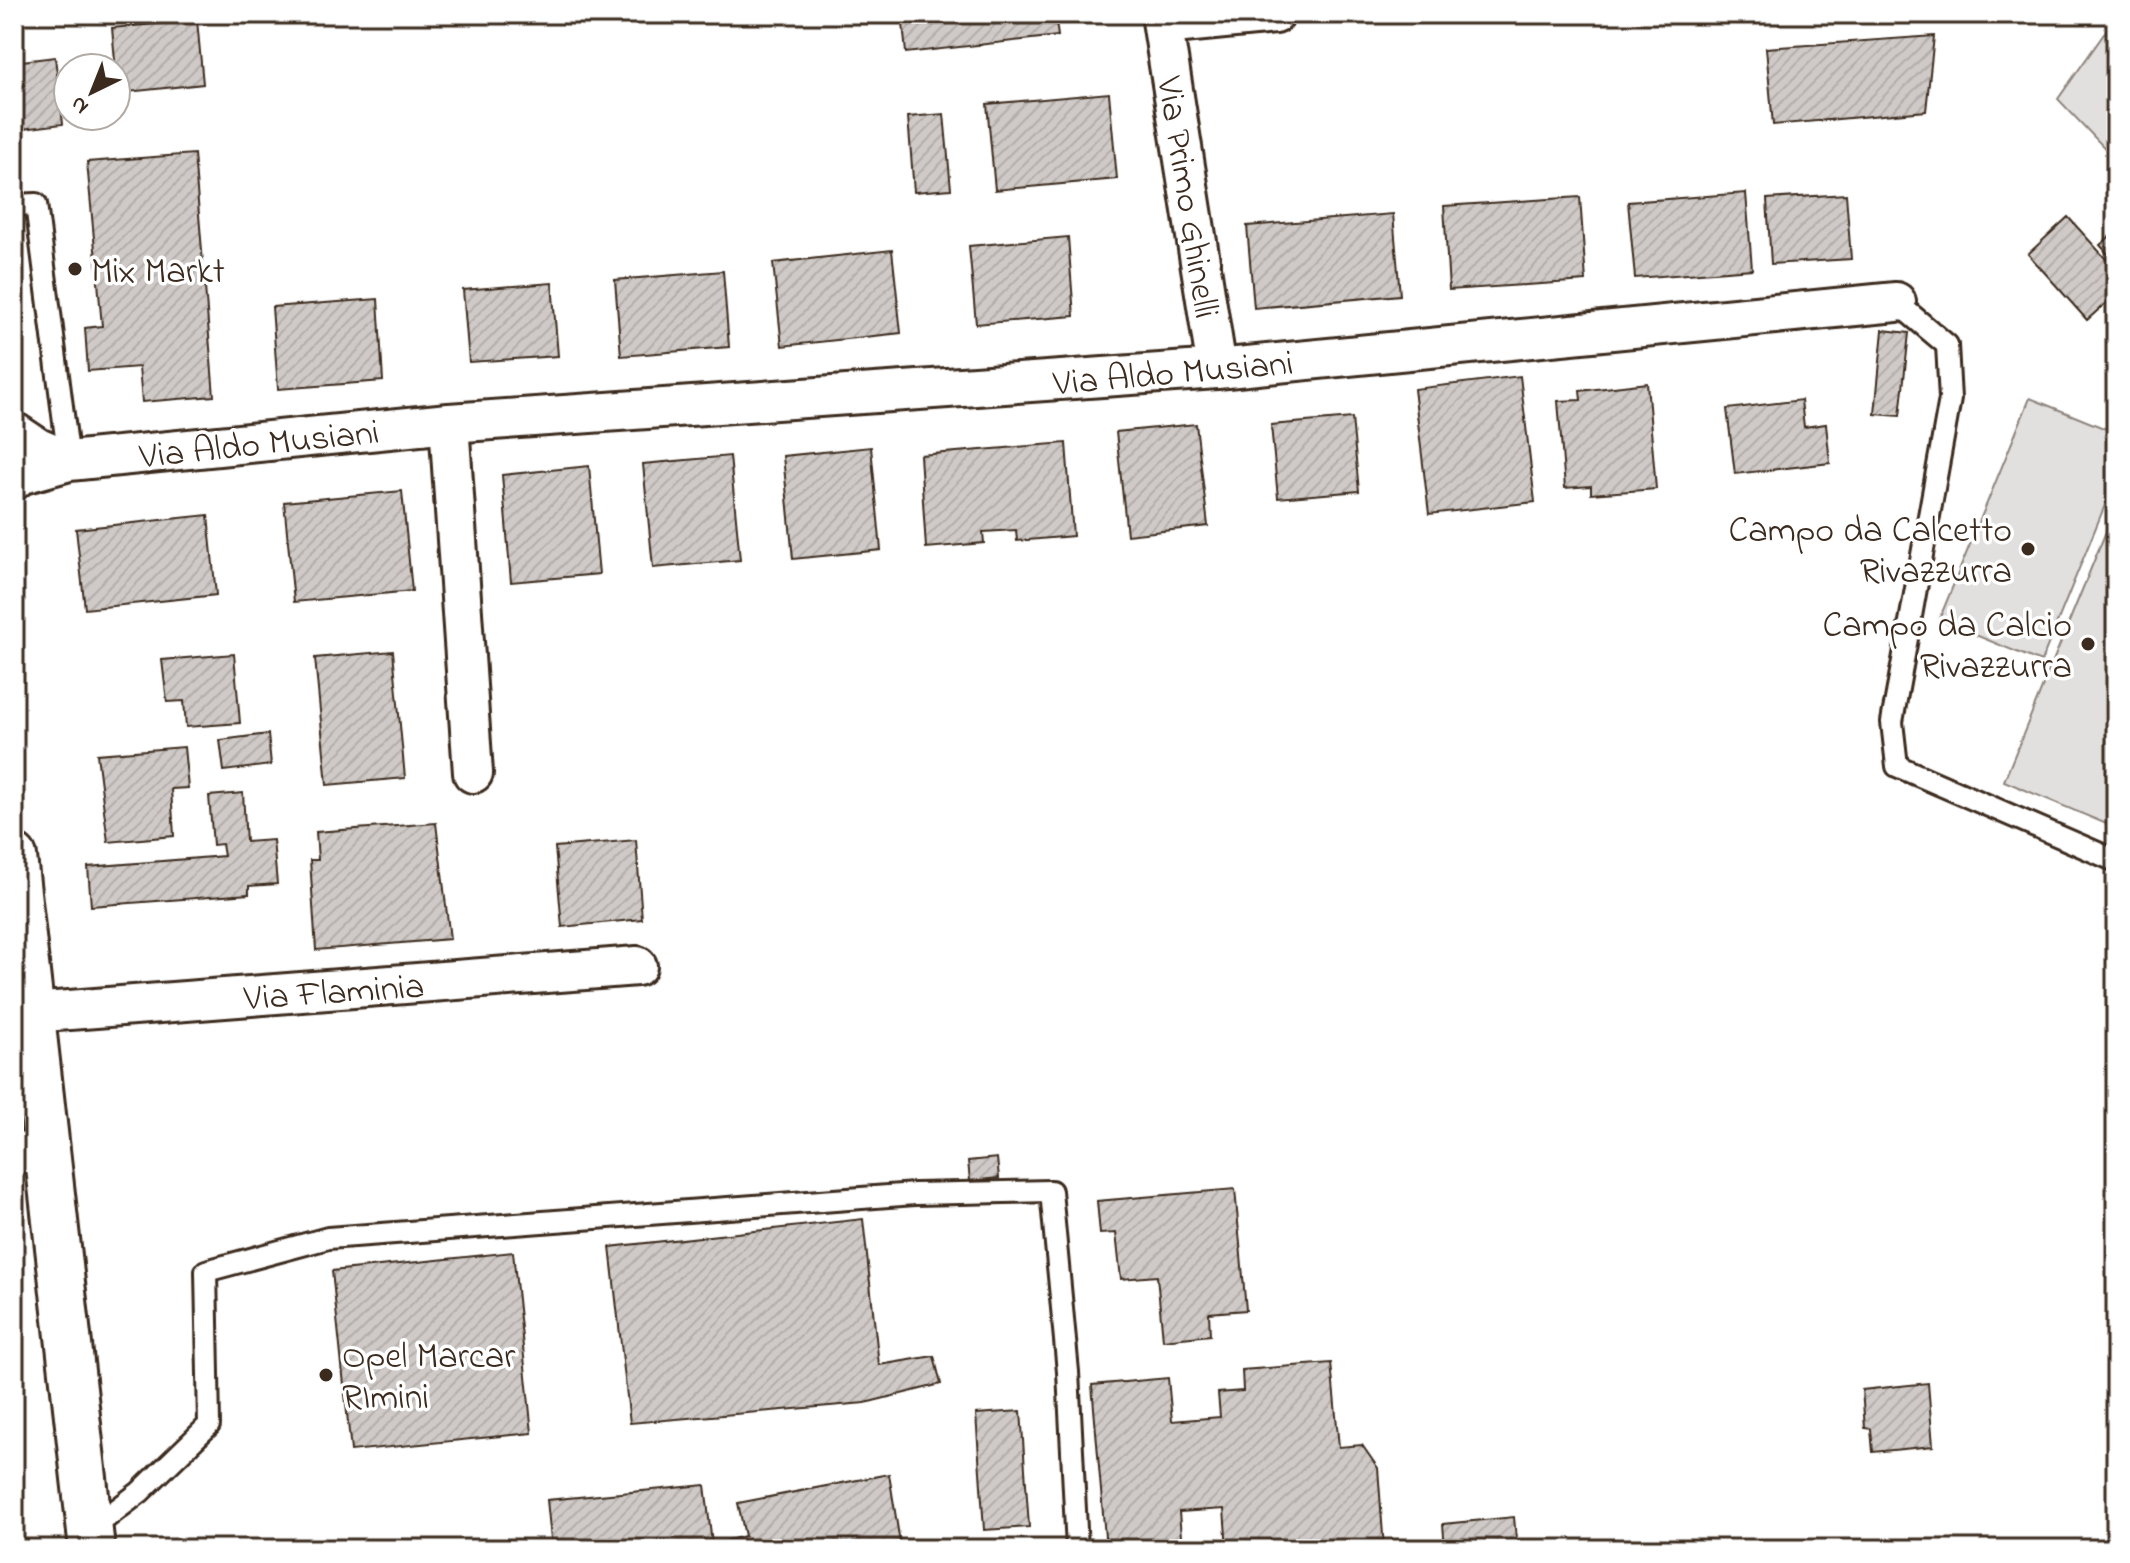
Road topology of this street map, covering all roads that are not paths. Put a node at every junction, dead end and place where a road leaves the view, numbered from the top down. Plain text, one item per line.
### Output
1 (1275, 14) edge
2 (1162, 20) edge
3 (14, 205) edge
4 (1896, 302) joint
5 (1217, 369) junction
6 (449, 423) junction
7 (14, 432) edge
8 (69, 461) junction
9 (14, 480) edge
10 (473, 773) dead end
11 (14, 857) edge
12 (2116, 861) edge
13 (637, 966) dead end
14 (31, 1013) junction
15 (31, 1153) edge
16 (91, 1540) edge
17 (1077, 1549) edge

1 - 2 street, Via Primo Ghinelli
2 - 5 street, Via Primo Ghinelli
3 - 8 lane
4 - 5 street, Via Aldo Musiani
4 - 12 lane
5 - 6 street, Via Aldo Musiani
6 - 8 street, Via Aldo Musiani
6 - 10 street
7 - 8 street
8 - 9 street, Via Aldo Musiani
11 - 14 main road
13 - 14 street, Via Flaminia
14 - 15 main road
15 - 16 main road
16 - 17 lane

